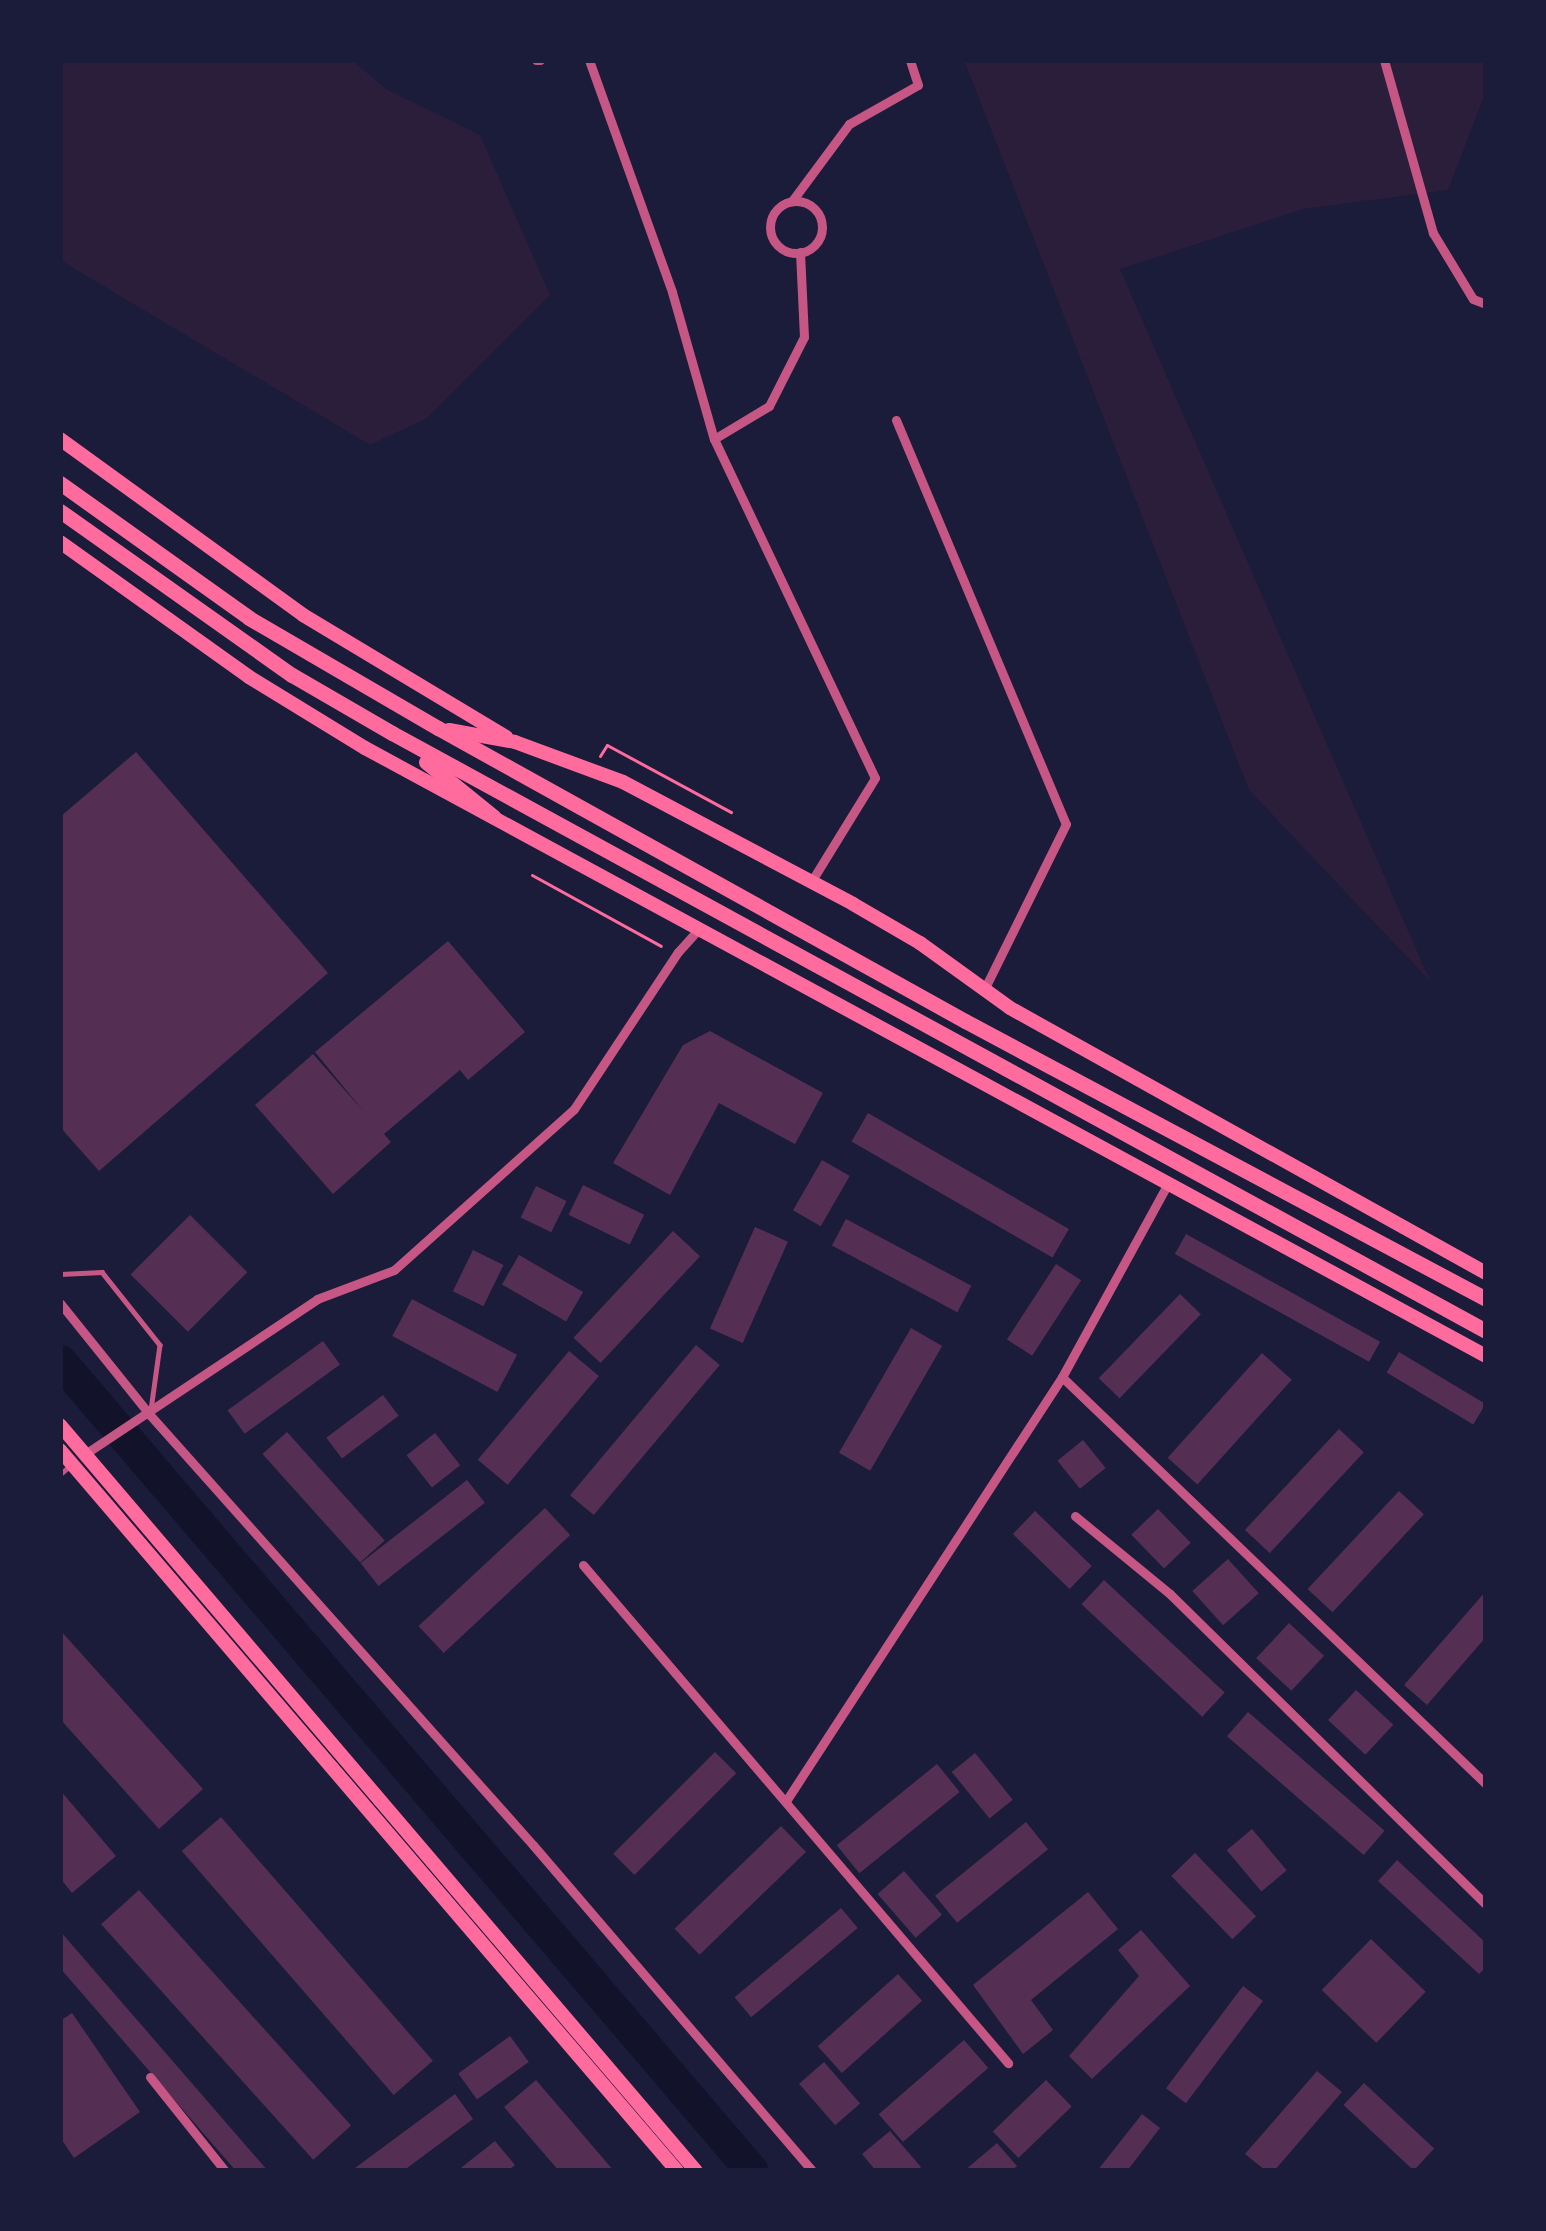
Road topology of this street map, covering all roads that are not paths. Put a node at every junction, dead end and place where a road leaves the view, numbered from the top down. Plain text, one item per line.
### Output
1 (589, 60) edge
2 (910, 60) edge
3 (1384, 60) edge
4 (791, 201) junction
5 (800, 252) junction
6 (1486, 304) edge
7 (896, 420) dead end
8 (714, 439) junction
9 (60, 440) edge
10 (60, 483) edge
11 (60, 512) edge
12 (60, 542) edge
13 (438, 728) junction
14 (392, 733) junction
15 (515, 742) junction
16 (494, 817) junction
17 (811, 882) junction
18 (696, 932) junction
19 (983, 992) junction
20 (1168, 1183) junction
21 (1486, 1273) edge
22 (60, 1274) edge
23 (1486, 1299) edge
24 (60, 1303) edge
25 (1486, 1331) edge
26 (1486, 1356) edge
27 (1062, 1377) junction
28 (146, 1418) junction
29 (60, 1425) edge
30 (60, 1450) edge
31 (73, 1464) edge
32 (1076, 1516) dead end
33 (583, 1565) dead end
34 (1486, 1784) edge
35 (786, 1801) junction
36 (1486, 1904) edge
37 (1008, 2063) dead end
38 (149, 2077) dead end
39 (225, 2171) edge
40 (677, 2171) edge
41 (696, 2171) edge
42 (812, 2171) edge

1 - 8 street
2 - 4 street
3 - 6 street
4 - 5 street
4 - 5 street
5 - 8 street
7 - 19 street
8 - 17 street
9 - 15 main road
10 - 13 highway
11 - 14 highway
12 - 16 main road
13 - 15 main road
13 - 23 highway
14 - 16 highway
14 - 25 highway
15 - 17 main road
16 - 18 main road
17 - 19 main road
18 - 20 main road
18 - 28 street
19 - 21 main road
20 - 26 main road
20 - 27 street
22 - 28 lane
24 - 28 street
27 - 34 street
27 - 35 street
28 - 31 street
28 - 42 street
29 - 31 main road
30 - 31 main road
31 - 40 main road
31 - 41 main road
32 - 36 street
33 - 35 street
35 - 37 street
38 - 39 street

